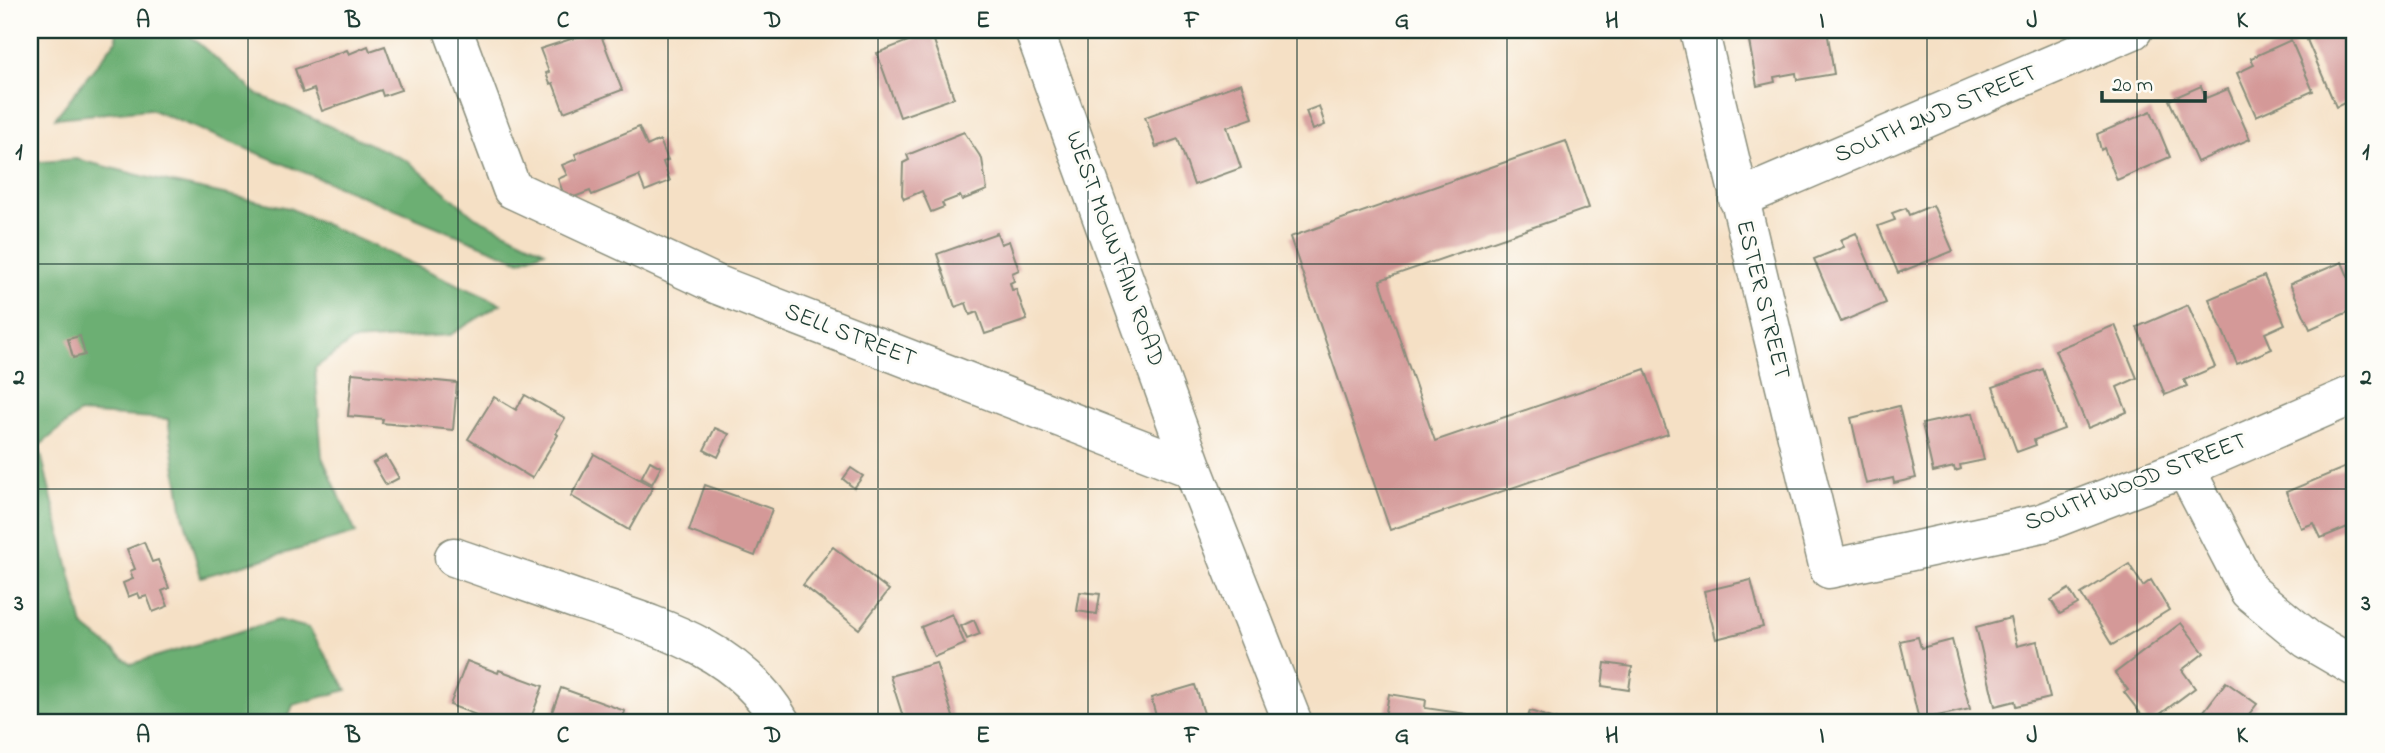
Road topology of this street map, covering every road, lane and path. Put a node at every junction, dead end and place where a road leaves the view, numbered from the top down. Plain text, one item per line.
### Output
1 (453, 30) edge
2 (1034, 30) edge
3 (1699, 30) edge
4 (2133, 30) edge
5 (1738, 200) junction
6 (2355, 394) edge
7 (2185, 468) junction
8 (1193, 469) junction
9 (454, 557) dead end
10 (1829, 569) joint
11 (2355, 667) edge
12 (781, 723) edge
13 (1293, 723) edge

1 - 8 street, SELL STREET
2 - 8 street, WEST MOUNTAIN ROAD
3 - 5 street, ESTER STREET
4 - 5 street, SOUTH 2ND STREET
5 - 10 street, ESTER STREET
6 - 7 street, SOUTH WOOD STREET
7 - 10 street, SOUTH WOOD STREET
7 - 11 street
8 - 13 street, WEST MOUNTAIN ROAD
9 - 12 street

